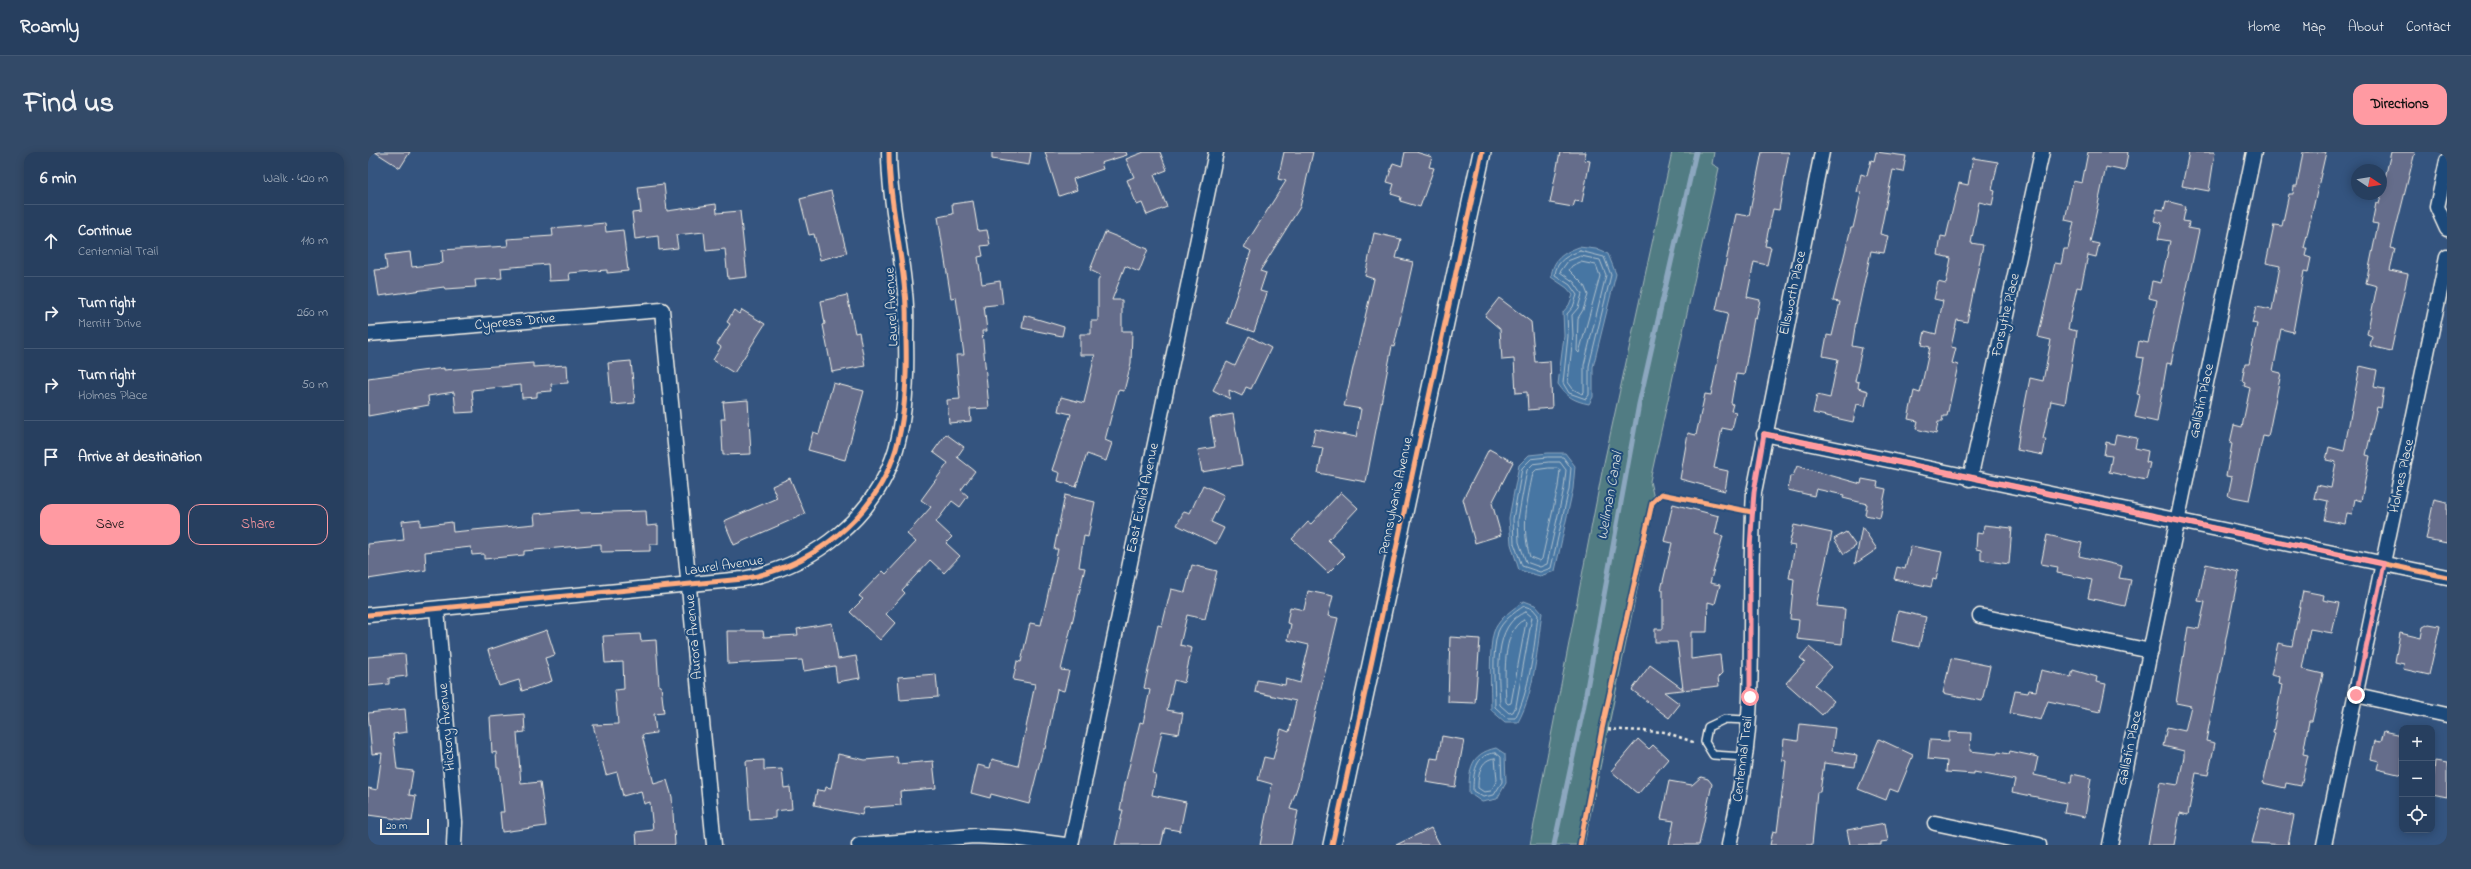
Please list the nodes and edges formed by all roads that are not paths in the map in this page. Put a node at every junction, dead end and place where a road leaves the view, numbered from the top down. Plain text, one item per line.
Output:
1 (889, 152) edge
2 (1216, 152) edge
3 (1482, 152) edge
4 (1822, 152) edge
5 (2042, 152) edge
6 (2254, 152) edge
7 (2447, 161) edge
8 (2445, 178) edge
9 (2447, 229) edge
10 (2447, 257) edge
11 (662, 310) joint
12 (368, 334) edge
13 (1764, 434) junction
14 (1970, 479) junction
15 (2177, 522) junction
16 (2384, 564) junction
17 (2447, 577) edge
18 (689, 584) junction
19 (437, 609) junction
20 (368, 615) edge
21 (1980, 616) dead end
22 (2151, 651) junction
23 (2356, 695) junction
24 (2447, 715) edge
25 (1748, 720) junction
26 (1744, 757) junction
27 (1935, 823) dead end
28 (454, 845) edge
29 (714, 845) edge
30 (859, 845) edge
31 (1066, 845) edge
32 (1071, 845) edge
33 (1332, 845) edge
34 (1729, 845) edge
35 (2039, 845) edge
36 (2110, 845) edge
37 (2324, 845) edge

1 - 18 street, Laurel Avenue
2 - 32 street, East Euclid Avenue
3 - 33 street, Pennsylvania Avenue
4 - 13 street, Ellsworth Place
5 - 14 street, Forsythe Place
6 - 15 street, Gallatin Place
7 - 8 street
8 - 9 street
10 - 16 street, Holmes Place
11 - 12 street, Cypress Drive
11 - 18 street, Aurora Avenue
13 - 14 street
13 - 25 street, Centennial Trail
14 - 15 street
15 - 16 street
15 - 22 street, Gallatin Place
16 - 17 street
16 - 23 street, Holmes Place
18 - 19 street, Laurel Avenue
18 - 29 street, Aurora Avenue
19 - 20 street, Laurel Avenue
19 - 28 street, Hickory Avenue
21 - 22 street
22 - 36 street, Gallatin Place
23 - 24 street
23 - 37 street, Holmes Place
25 - 26 street, Centennial Trail
25 - 26 lane
26 - 34 street, Centennial Trail
27 - 35 street
30 - 31 street

